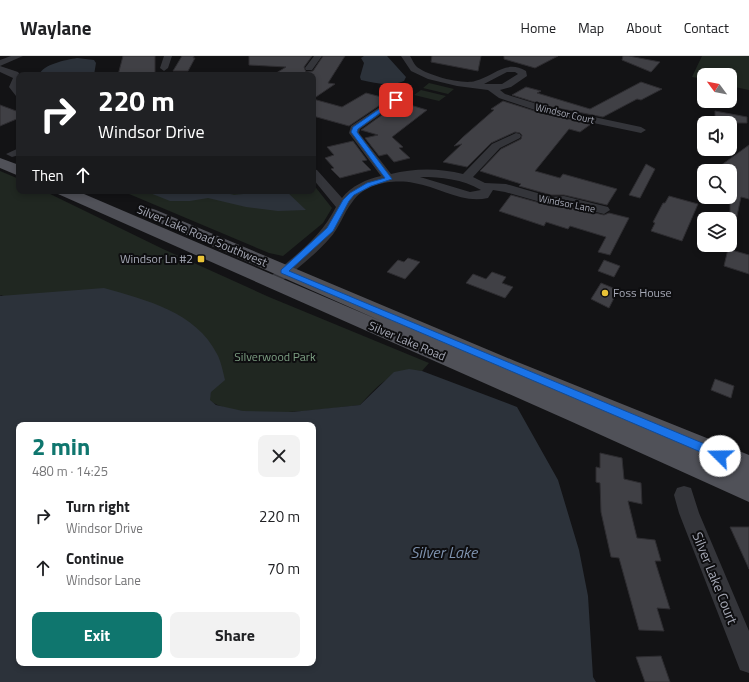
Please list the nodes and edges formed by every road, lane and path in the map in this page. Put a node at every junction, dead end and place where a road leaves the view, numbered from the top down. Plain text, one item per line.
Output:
1 (19, 56) edge
2 (168, 56) edge
3 (318, 56) edge
4 (406, 56) edge
5 (0, 63) edge
6 (164, 68) dead end
7 (309, 68) dead end
8 (0, 69) edge
9 (16, 75) edge
10 (470, 85) junction
11 (491, 88) junction
12 (396, 100) dead end
13 (641, 130) dead end
14 (516, 136) dead end
15 (10, 155) edge
16 (16, 165) edge
17 (316, 176) edge
18 (389, 179) junction
19 (465, 179) junction
20 (484, 186) junction
21 (71, 194) edge
22 (104, 194) edge
23 (342, 207) junction
24 (604, 210) dead end
25 (278, 277) junction
26 (749, 467) edge
27 (749, 490) edge
28 (684, 495) dead end
29 (749, 661) edge

1 - 5 street
2 - 6 street
3 - 7 street
4 - 10 street, Windsor Court
8 - 9 street
10 - 11 street, Windsor Court
10 - 11 street, Windsor Court
11 - 13 street, Windsor Court
12 - 18 street
14 - 19 street
15 - 16 main road
17 - 23 street
18 - 19 street, Windsor Lane
18 - 20 street, Windsor Lane
18 - 23 street, Windsor Lane
19 - 20 street, Windsor Lane
20 - 24 street, Windsor Lane
21 - 25 main road, Silver Lake Road
22 - 25 main road, Silver Lake Road Southwest
23 - 25 street, Windsor Lane
25 - 26 main road, Silver Lake Road Southwest
25 - 27 main road, Silver Lake Road
28 - 29 street, Silver Lake Court

